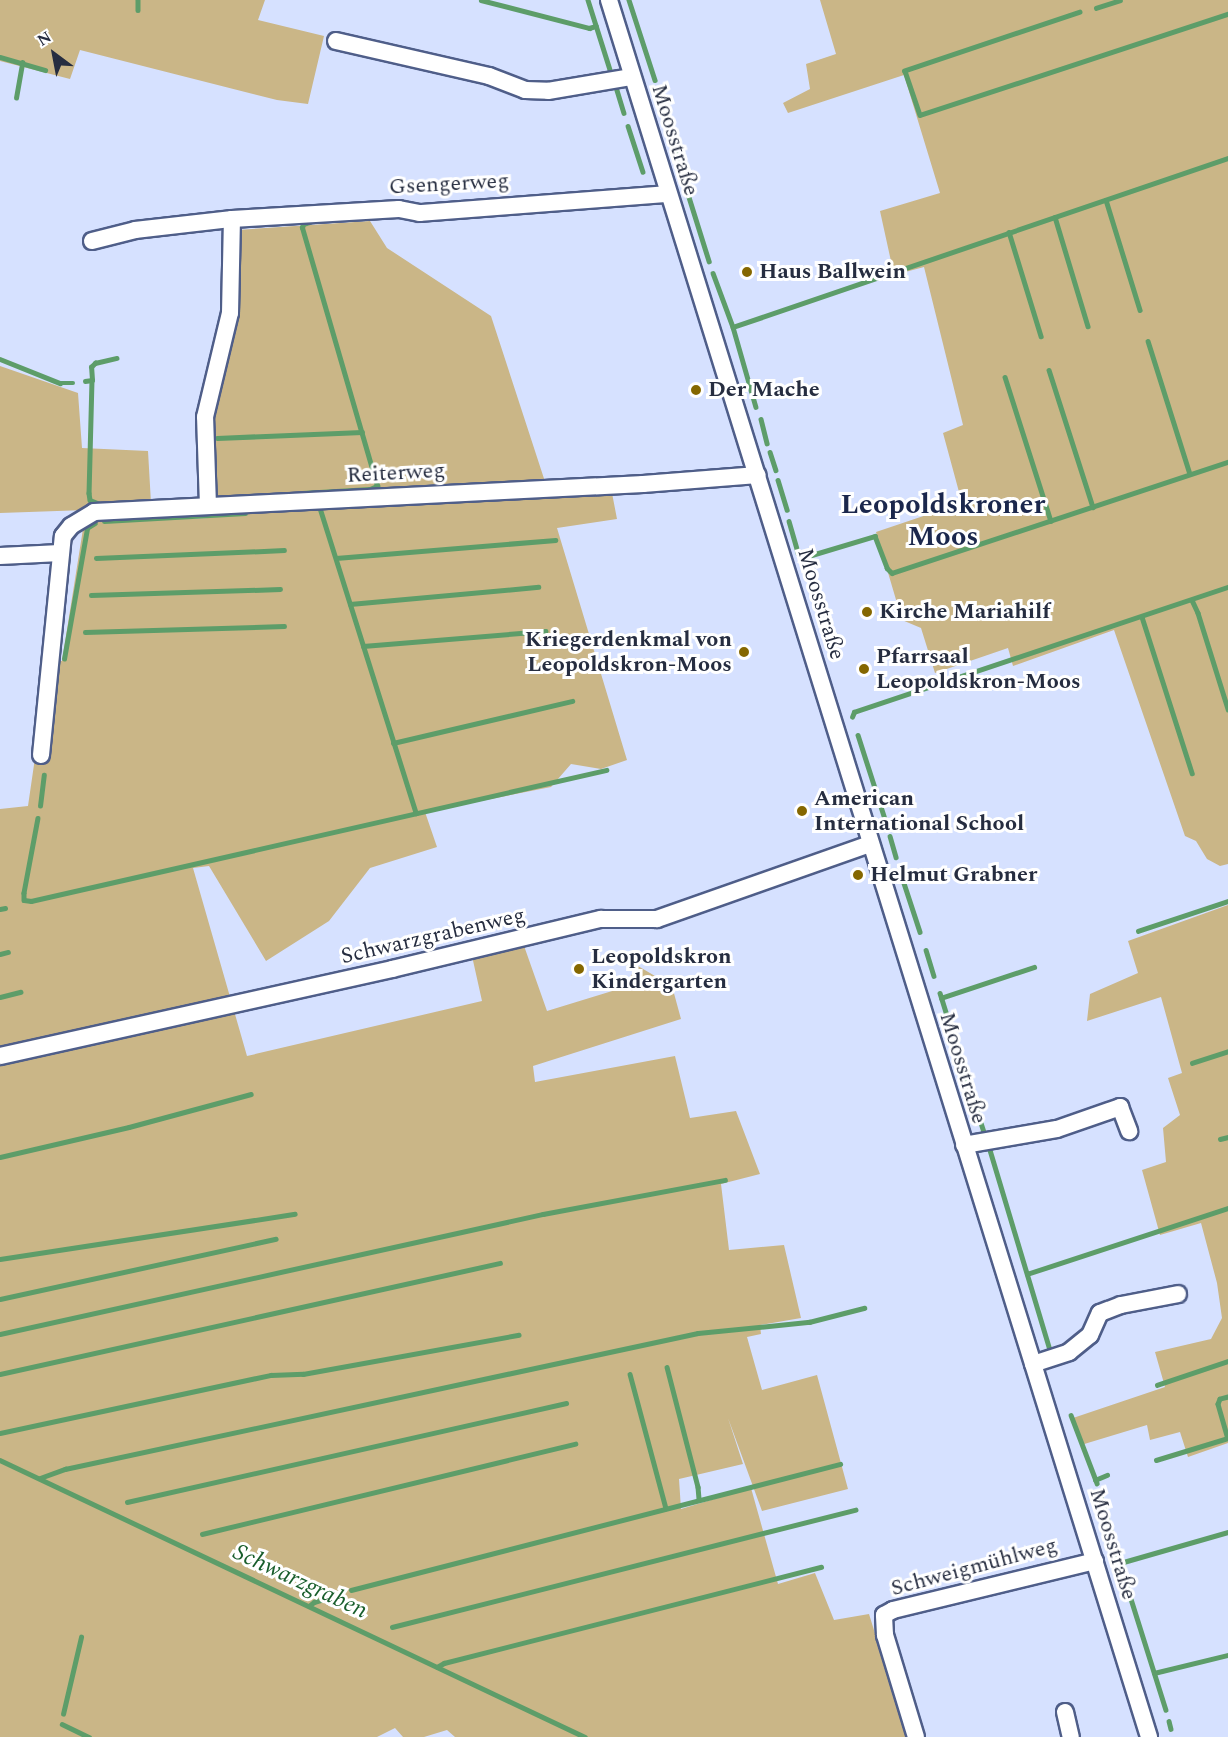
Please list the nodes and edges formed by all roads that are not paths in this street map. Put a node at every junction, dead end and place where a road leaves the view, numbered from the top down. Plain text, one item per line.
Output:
1 (609, 0) edge
2 (336, 41) dead end
3 (632, 77) junction
4 (667, 194) junction
5 (232, 219) junction
6 (92, 241) dead end
7 (758, 475) junction
8 (208, 506) junction
9 (60, 553) junction
10 (0, 556) edge
11 (41, 755) dead end
12 (870, 844) junction
13 (0, 1056) edge
14 (1129, 1131) dead end
15 (964, 1145) junction
16 (1178, 1294) dead end
17 (1033, 1364) junction
18 (1095, 1561) junction
19 (1065, 1712) dead end
20 (916, 1737) edge
21 (1071, 1737) edge
22 (1149, 1737) edge

1 - 3 street, Moosstraße
2 - 3 street, Moosstraße
3 - 4 street, Moosstraße
4 - 5 street, Gsengerweg
4 - 7 street, Moosstraße
5 - 6 street, Gsengerweg
5 - 8 street
7 - 8 street, Reiterweg
7 - 12 street, Moosstraße
8 - 9 street, Reiterweg
9 - 10 street
9 - 11 street, Reiterweg
12 - 13 street, Schwarzgrabenweg
12 - 15 street, Moosstraße
14 - 15 street, Moosstraße
15 - 17 street, Moosstraße
16 - 17 street
17 - 18 street, Moosstraße
18 - 20 street, Schweigmühlweg
18 - 22 street, Moosstraße
19 - 21 street

